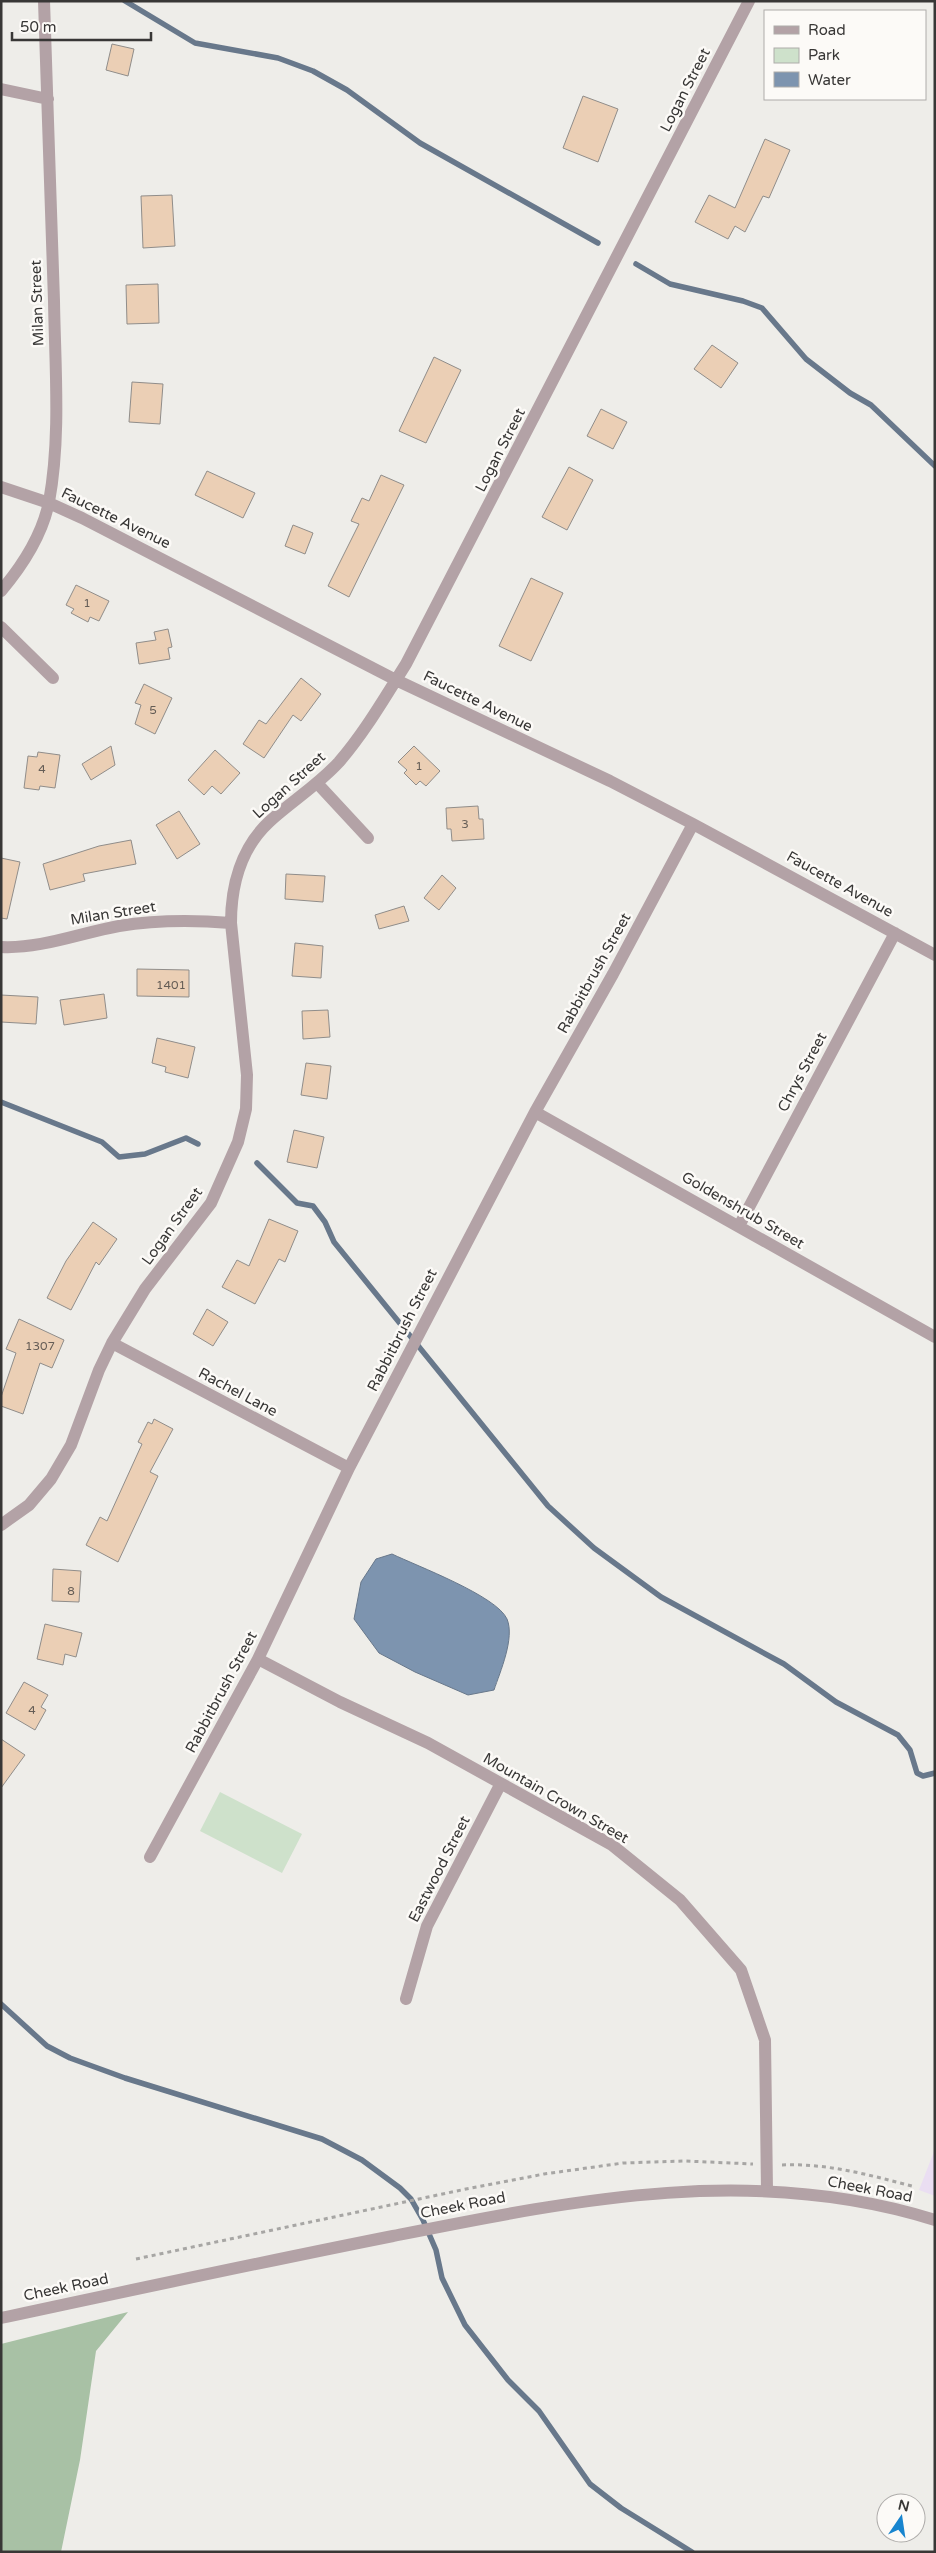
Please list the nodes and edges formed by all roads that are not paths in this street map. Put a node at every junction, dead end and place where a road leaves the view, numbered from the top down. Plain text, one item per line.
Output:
1 (44, 1) edge
2 (749, 1) edge
3 (1, 89) edge
4 (48, 99) junction
5 (1, 487) edge
6 (48, 503) junction
7 (1, 591) edge
8 (1, 627) edge
9 (53, 678) dead end
10 (396, 680) junction
11 (317, 783) junction
12 (693, 824) junction
13 (368, 838) dead end
14 (231, 923) junction
15 (895, 933) junction
16 (1, 946) edge
17 (935, 955) edge
18 (534, 1112) junction
19 (739, 1226) junction
20 (935, 1338) edge
21 (112, 1343) junction
22 (349, 1468) junction
23 (1, 1525) edge
24 (258, 1659) junction
25 (500, 1785) junction
26 (150, 1857) dead end
27 (406, 1999) dead end
28 (767, 2191) junction
29 (935, 2220) edge
30 (1, 2318) edge

1 - 4 street, Milan Street
2 - 10 street, Logan Street
3 - 4 street
4 - 6 street, Milan Street
5 - 6 street, Faucette Avenue
6 - 7 street, Milan Street
6 - 10 street, Faucette Avenue
8 - 9 street
10 - 11 street, Logan Street
10 - 12 street, Faucette Avenue
11 - 13 street
11 - 14 street, Logan Street
12 - 15 street, Faucette Avenue
12 - 18 street, Rabbitbrush Street
14 - 16 street, Milan Street
14 - 21 street, Logan Street
15 - 17 street, Faucette Avenue
15 - 19 street, Chrys Street
18 - 19 street, Goldenshrub Street
18 - 22 street, Rabbitbrush Street
19 - 20 street, Goldenshrub Street
21 - 22 street, Rachel Lane
21 - 23 street, Logan Street
22 - 24 street, Rabbitbrush Street
24 - 25 street, Mountain Crown Street
24 - 26 street, Rabbitbrush Street
25 - 27 street, Eastwood Street
25 - 28 street, Mountain Crown Street
28 - 29 street, Cheek Road
28 - 30 street, Cheek Road

